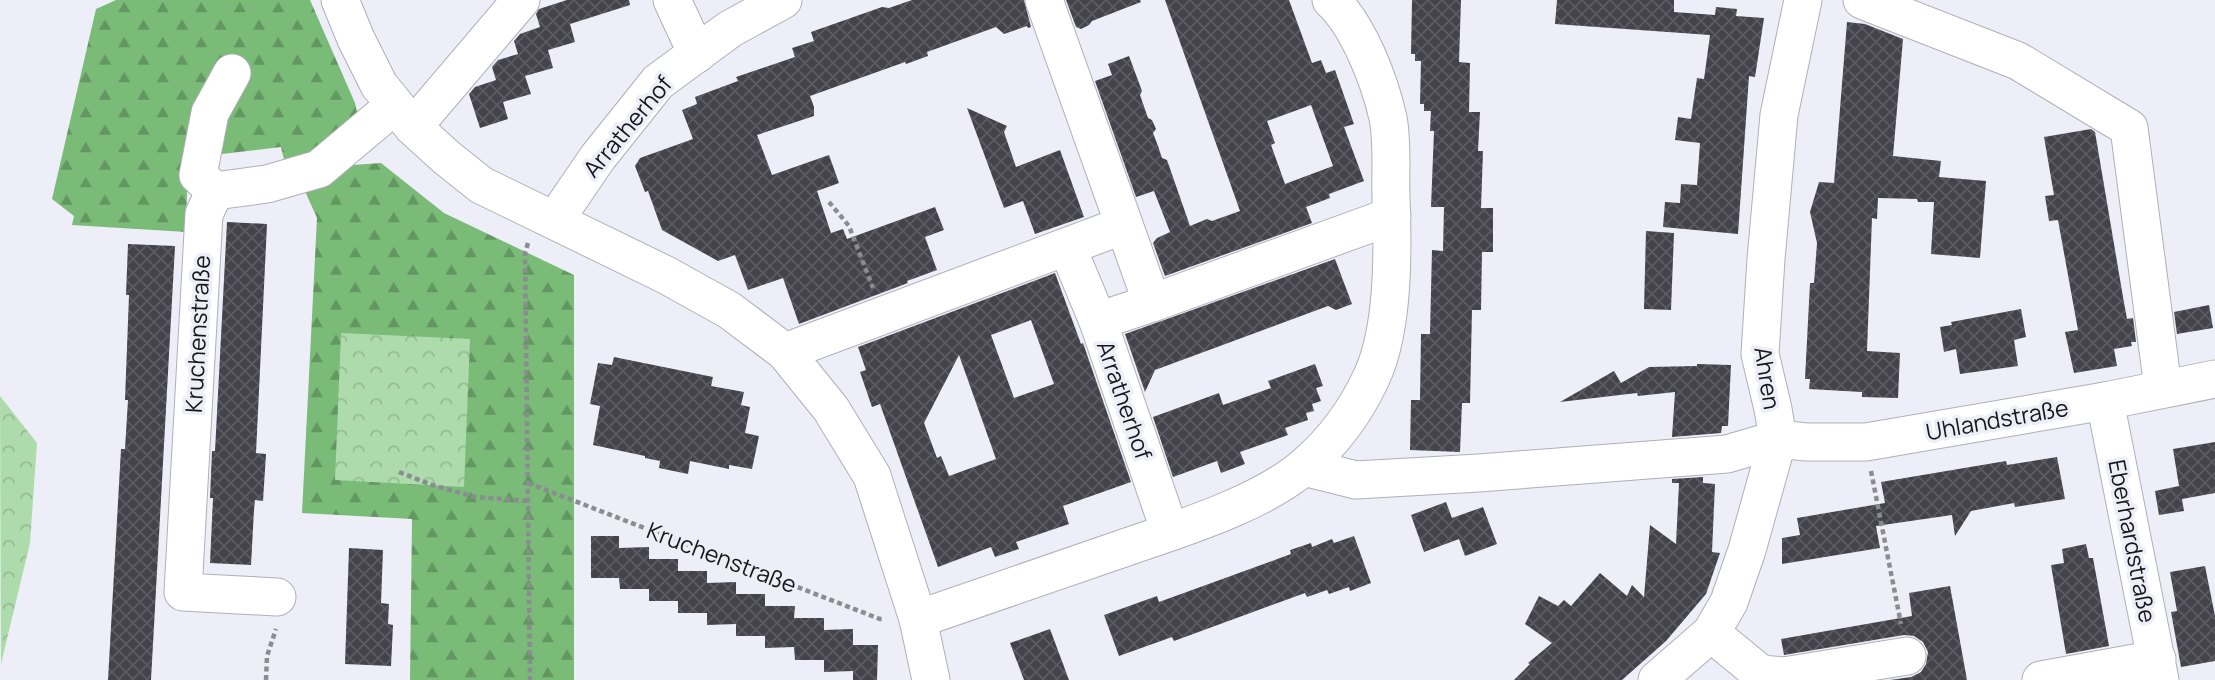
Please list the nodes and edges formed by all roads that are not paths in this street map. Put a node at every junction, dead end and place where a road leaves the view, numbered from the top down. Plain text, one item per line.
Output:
1 (340, 0) edge
2 (522, 0) edge
3 (672, 0) edge
4 (783, 0) edge
5 (1044, 0) edge
6 (1331, 0) edge
7 (1803, 0) edge
8 (1862, 0) edge
9 (696, 54) junction
10 (232, 73) dead end
11 (404, 116) junction
12 (215, 191) junction
13 (545, 216) junction
14 (1392, 216) junction
15 (1124, 225) junction
16 (1067, 247) junction
17 (1152, 303) junction
18 (1098, 321) junction
19 (785, 352) junction
20 (2215, 379) edge
21 (2163, 388) junction
22 (2105, 401) junction
23 (1778, 439) junction
24 (1304, 467) junction
25 (1170, 532) junction
26 (277, 597) road end
27 (918, 619) junction
28 (1711, 633) junction
29 (1908, 656) road end
30 (2158, 669) edge
31 (931, 680) edge
32 (1657, 680) edge
33 (2041, 680) edge

1 - 11 street
2 - 11 street
3 - 9 street
4 - 9 street, Arratherhof
5 - 15 street
6 - 14 street
7 - 23 street, Ahren
8 - 21 street
9 - 13 street, Arratherhof
10 - 12 street
11 - 12 street
11 - 13 street
12 - 26 street, Kruchenstraße
13 - 19 street
14 - 17 street, Arratherhof
14 - 24 street
15 - 16 street
15 - 17 street
16 - 18 street
16 - 19 street
17 - 18 street, Arratherhof
18 - 25 street, Arratherhof
19 - 27 street
20 - 21 street, Uhlandstraße
21 - 22 street, Uhlandstraße
22 - 23 street, Uhlandstraße
22 - 30 street, Eberhardstraße
23 - 24 street
23 - 28 street, Ahren
24 - 25 street
25 - 27 street
27 - 31 street
28 - 29 street
28 - 32 street, Ahren
30 - 33 street

